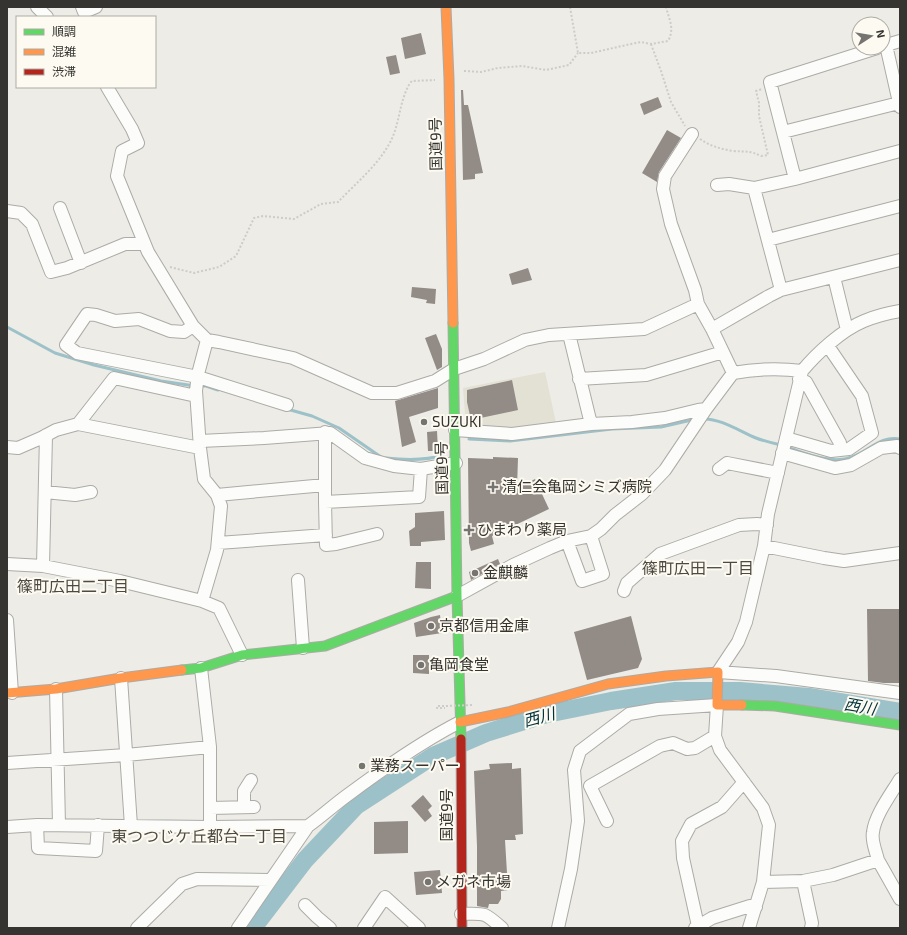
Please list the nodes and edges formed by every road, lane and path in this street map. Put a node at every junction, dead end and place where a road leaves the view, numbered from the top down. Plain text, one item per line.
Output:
1 (38, 7) edge
2 (82, 7) edge
3 (96, 7) edge
4 (446, 7) edge
5 (570, 7) edge
6 (666, 7) edge
7 (46, 16) edge
8 (651, 44) junction
9 (578, 53) junction
10 (851, 56) edge
11 (885, 56) edge
12 (449, 76) junction
13 (771, 86) junction
14 (108, 88) edge
15 (900, 105) edge
16 (783, 132) junction
17 (692, 134) junction
18 (900, 152) edge
19 (794, 179) junction
20 (717, 184) dead end
21 (754, 188) junction
22 (900, 206) edge
23 (60, 208) dead end
24 (7, 211) edge
25 (768, 240) junction
26 (144, 244) junction
27 (900, 260) edge
28 (81, 263) junction
29 (155, 264) junction
30 (834, 277) junction
31 (782, 290) junction
32 (698, 304) junction
33 (900, 311) edge
34 (193, 326) junction
35 (712, 329) junction
36 (847, 330) junction
37 (569, 334) junction
38 (207, 340) junction
39 (828, 346) junction
40 (723, 352) junction
41 (454, 369) junction
42 (733, 373) junction
43 (800, 375) junction
44 (198, 377) junction
45 (579, 379) junction
46 (196, 396) junction
47 (287, 405) dead end
48 (706, 409) junction
49 (78, 424) junction
50 (591, 424) junction
51 (455, 430) junction
52 (325, 432) junction
53 (46, 435) junction
54 (786, 438) junction
55 (200, 445) junction
56 (7, 448) edge
57 (900, 448) edge
58 (841, 450) junction
59 (782, 453) junction
60 (456, 463) junction
61 (421, 469) junction
62 (719, 469) dead end
63 (778, 473) junction
64 (325, 485) junction
65 (45, 492) junction
66 (91, 492) dead end
67 (217, 495) junction
68 (326, 502) junction
69 (767, 525) junction
70 (377, 534) dead end
71 (326, 535) junction
72 (591, 536) junction
73 (567, 541) junction
74 (218, 543) junction
75 (764, 546) junction
76 (900, 554) edge
77 (7, 564) edge
78 (43, 566) junction
79 (298, 580) dead end
80 (624, 591) dead end
81 (457, 596) junction
82 (202, 601) junction
83 (7, 620) edge
84 (303, 648) junction
85 (242, 655) junction
86 (201, 668) junction
87 (718, 675) junction
88 (120, 678) junction
89 (56, 689) junction
90 (10, 693) edge
91 (900, 693) edge
92 (717, 702) junction
93 (472, 705) dead end
94 (445, 708) dead end
95 (900, 725) edge
96 (460, 728) junction
97 (715, 736) junction
98 (210, 747) junction
99 (126, 755) junction
100 (58, 760) junction
101 (7, 763) edge
102 (900, 779) edge
103 (251, 780) dead end
104 (744, 782) junction
105 (210, 808) junction
106 (607, 821) dead end
107 (37, 825) junction
108 (59, 825) junction
109 (98, 825) junction
110 (7, 826) edge
111 (131, 826) junction
112 (308, 826) junction
113 (210, 827) junction
114 (878, 860) junction
115 (270, 880) junction
116 (803, 881) junction
117 (763, 882) junction
118 (900, 899) edge
119 (305, 905) dead end
120 (756, 906) junction
121 (461, 914) junction
122 (697, 927) edge
123 (137, 928) edge
124 (238, 928) edge
125 (330, 928) edge
126 (364, 928) edge
127 (419, 928) edge
128 (462, 928) edge
129 (502, 928) edge
130 (558, 928) edge
131 (749, 928) edge
132 (811, 928) edge

1 - 7 street
2 - 3 street
4 - 12 main road, 国道9号
5 - 9 path
6 - 8 path
8 - 9 path
8 - 17 path
9 - 12 path
10 - 13 street
11 - 15 street
12 - 29 path
12 - 41 main road, 国道9号
13 - 16 street
13 - 17 path
14 - 26 street
15 - 16 street
16 - 19 street
17 - 32 street
18 - 19 street
19 - 21 street
20 - 21 street
21 - 25 street
22 - 25 street
23 - 28 street
24 - 28 street
25 - 31 street
26 - 28 street
26 - 29 street
27 - 30 street
29 - 34 street
30 - 31 street
30 - 36 street
31 - 35 street
32 - 35 street
32 - 37 street
33 - 36 street
34 - 38 street
34 - 44 street
35 - 40 street
36 - 39 street
37 - 41 street
37 - 45 street
38 - 41 street
38 - 44 street
39 - 43 street
39 - 58 street
40 - 42 street
40 - 45 street
41 - 51 main road, 国道9号
42 - 43 street
42 - 48 street
43 - 54 street
43 - 58 street
44 - 46 street
44 - 47 street
45 - 50 street
46 - 49 street
46 - 55 street
48 - 50 street
48 - 72 street
49 - 53 street
49 - 55 street
50 - 51 street
51 - 60 main road, 国道9号
52 - 55 street
52 - 61 street
52 - 64 street
53 - 56 street
53 - 65 street
54 - 58 street
54 - 59 street
55 - 67 street
57 - 59 street
59 - 63 street
60 - 61 street
60 - 81 main road, 国道9号
61 - 68 street
62 - 63 street
63 - 69 street
64 - 67 street
64 - 68 street
65 - 66 street
65 - 78 street
67 - 74 street
68 - 71 street
69 - 75 street
69 - 80 street
70 - 71 street
71 - 74 street
72 - 73 street
72 - 73 street
73 - 81 street
74 - 82 street
75 - 76 street
75 - 87 street
77 - 78 street
78 - 82 street
79 - 84 street
81 - 84 main road
81 - 96 main road, 国道9号
82 - 85 street
83 - 90 street
84 - 85 main road
85 - 86 main road
86 - 88 main road
86 - 98 street
87 - 91 street
87 - 92 main road
87 - 96 main road
88 - 89 main road
88 - 99 street
89 - 90 main road
89 - 100 street
92 - 95 main road
92 - 97 street
92 - 130 street
93 - 94 path, bridge
96 - 112 street
96 - 121 main road, 国道9号
97 - 104 street
97 - 106 street
98 - 99 street
98 - 105 street
99 - 100 street
99 - 111 street
100 - 101 street
100 - 108 street
102 - 114 street
103 - 105 street
104 - 117 street
104 - 122 street
105 - 113 street
107 - 108 street
107 - 109 street
107 - 110 street
108 - 109 street
109 - 111 street
111 - 113 street
112 - 113 street
112 - 115 street
114 - 116 street
114 - 118 street
115 - 123 street
115 - 124 street
116 - 117 street
116 - 132 street
117 - 120 street
119 - 125 street
120 - 122 street
120 - 131 street
121 - 128 main road, 国道9号
121 - 129 street
126 - 127 street

